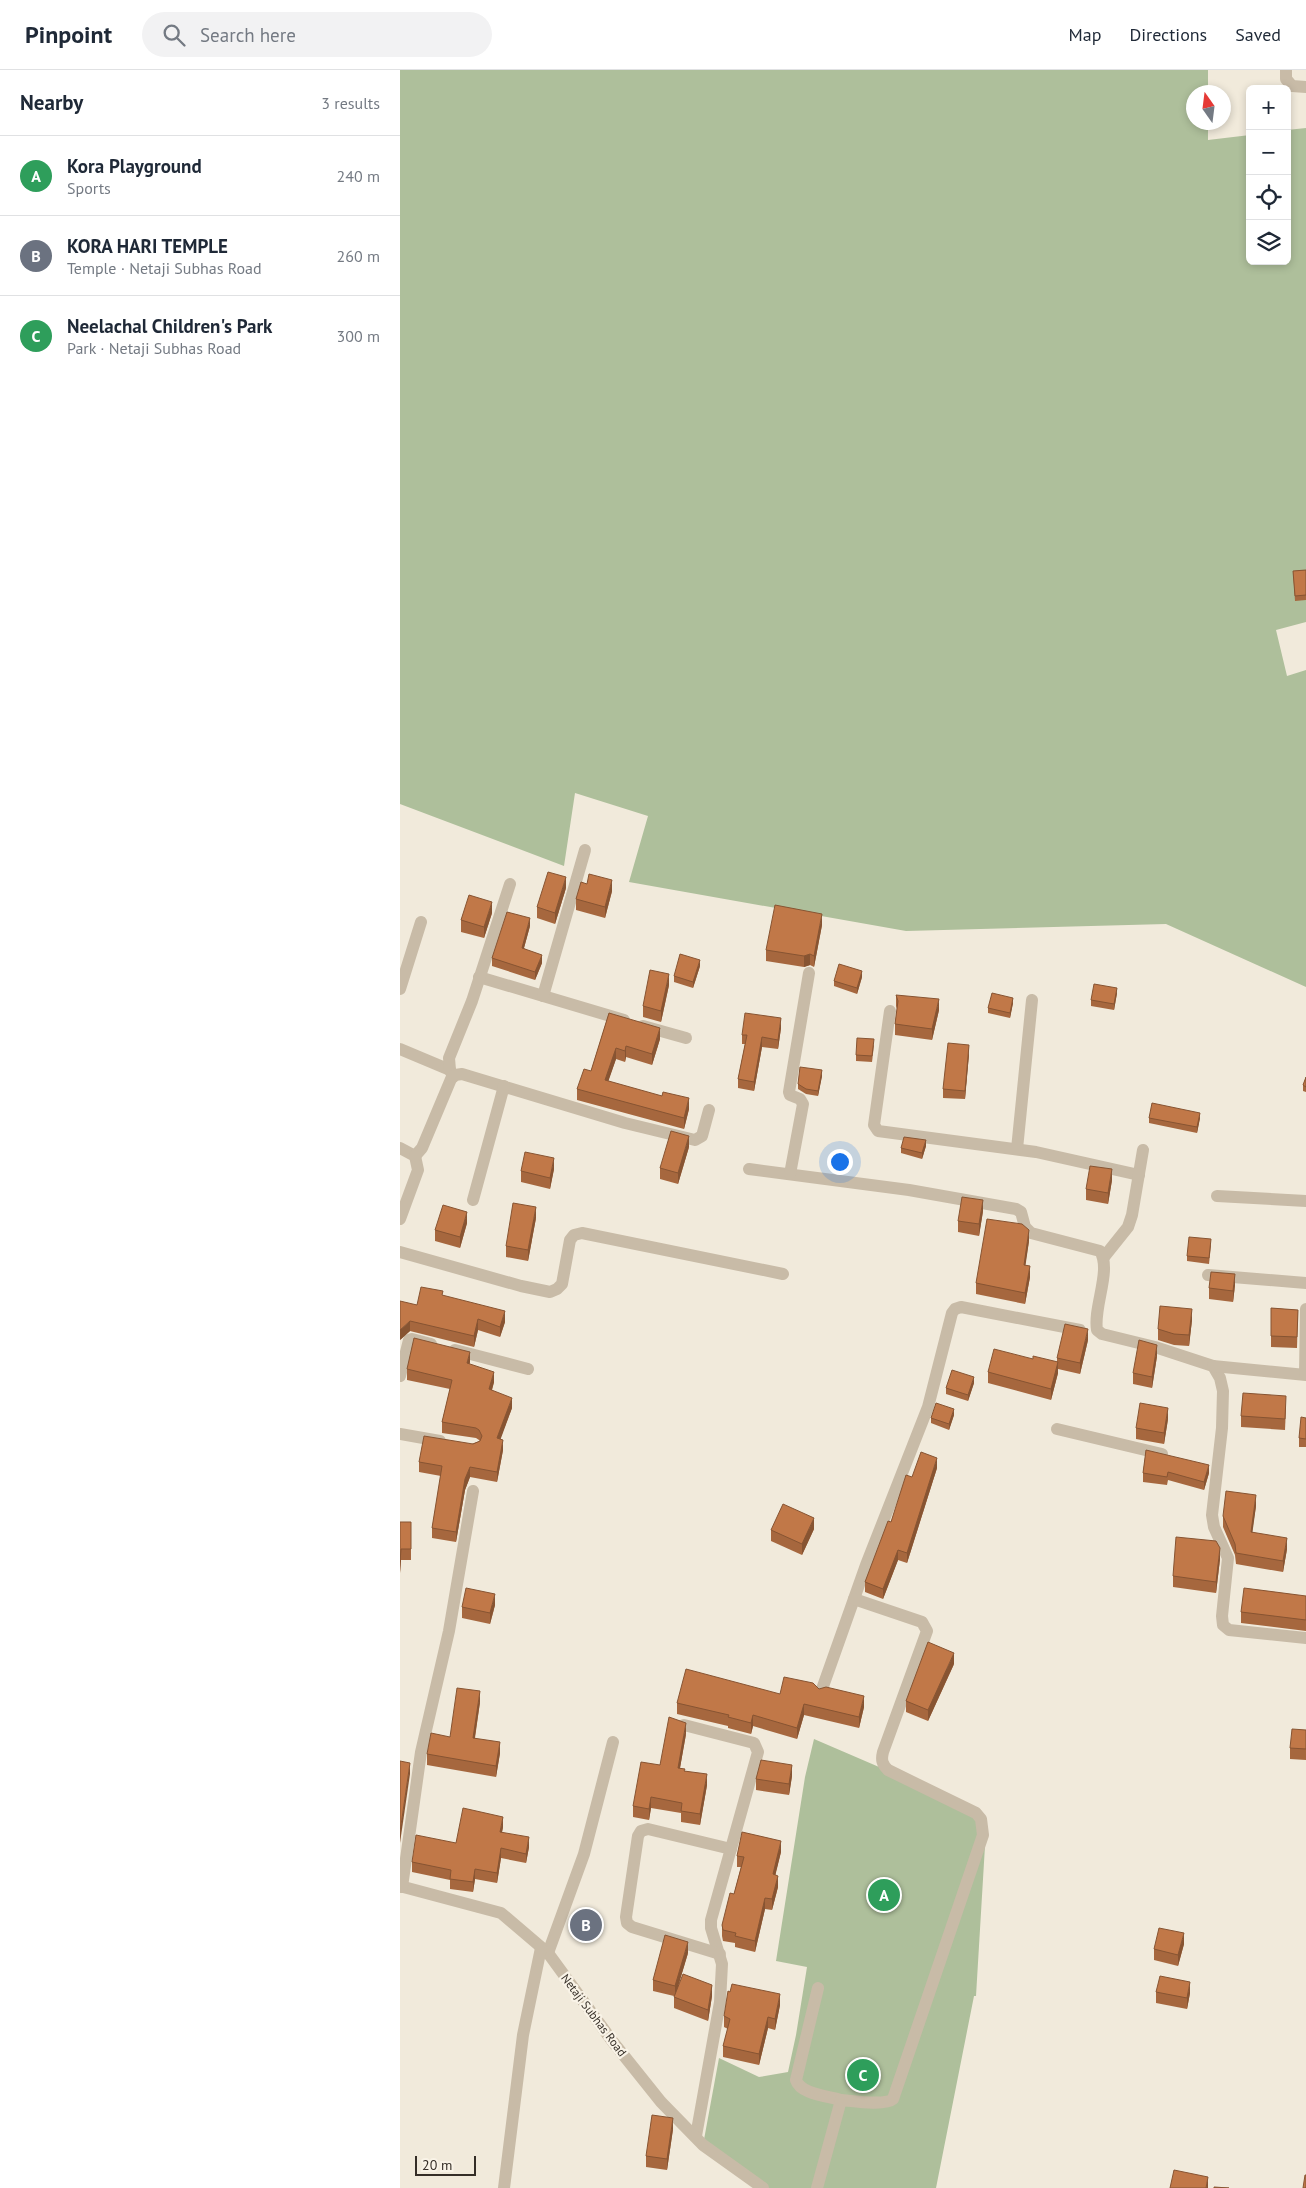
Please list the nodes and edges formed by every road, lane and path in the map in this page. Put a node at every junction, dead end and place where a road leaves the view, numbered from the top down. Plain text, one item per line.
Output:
1 (1286, 70) edge
2 (1306, 87) edge
3 (585, 850) dead end
4 (510, 884) dead end
5 (421, 922) dead end
6 (809, 974) dead end
7 (480, 977) junction
8 (400, 989) edge
9 (543, 996) junction
10 (1032, 1000) dead end
11 (890, 1011) dead end
12 (686, 1038) dead end
13 (400, 1049) edge
14 (451, 1074) junction
15 (504, 1086) junction
16 (709, 1110) dead end
17 (400, 1148) edge
18 (1017, 1150) junction
19 (1143, 1150) dead end
20 (415, 1156) junction
21 (749, 1169) dead end
22 (790, 1174) junction
23 (1139, 1175) junction
24 (1217, 1196) dead end
25 (472, 1200) dead end
26 (1306, 1201) edge
27 (400, 1219) edge
28 (400, 1252) edge
29 (1104, 1257) junction
30 (783, 1274) dead end
31 (1208, 1275) dead end
32 (1306, 1284) edge
33 (1306, 1309) edge
34 (1102, 1334) junction
35 (1213, 1366) junction
36 (528, 1369) dead end
37 (1306, 1374) edge
38 (400, 1376) edge
39 (1057, 1429) dead end
40 (400, 1434) edge
41 (456, 1443) edge
42 (1170, 1456) edge
43 (473, 1491) dead end
44 (854, 1599) junction
45 (1306, 1638) edge
46 (820, 1692) edge
47 (684, 1725) edge
48 (613, 1742) dead end
49 (731, 1849) junction
50 (401, 1886) edge
51 (544, 1950) junction
52 (720, 1954) junction
53 (818, 1988) dead end
54 (841, 2100) junction
55 (696, 2136) junction
56 (504, 2188) edge
57 (763, 2188) edge
58 (817, 2188) edge

1 - 2 street
3 - 9 street
4 - 7 street
5 - 8 street
6 - 22 street
7 - 9 street
7 - 14 street
9 - 12 street
10 - 18 street
11 - 18 street
13 - 14 street
14 - 15 street
14 - 20 street
15 - 16 street
15 - 25 street
17 - 20 street
18 - 23 street
19 - 23 street
20 - 27 street
21 - 22 street
22 - 29 street
23 - 29 street
24 - 26 street
28 - 30 street
29 - 34 street
31 - 32 street
33 - 37 street
34 - 35 street
34 - 44 street
35 - 37 street
35 - 45 street
36 - 38 street
39 - 42 street
40 - 41 street
43 - 50 street
44 - 46 street
44 - 54 street
47 - 49 street
48 - 51 street
49 - 52 street
49 - 52 street
50 - 51 street, Netaji Subhas Road
51 - 55 street, Netaji Subhas Road
51 - 56 street
52 - 55 street
53 - 54 street
54 - 58 street
55 - 57 street, Netaji Subhas Road

